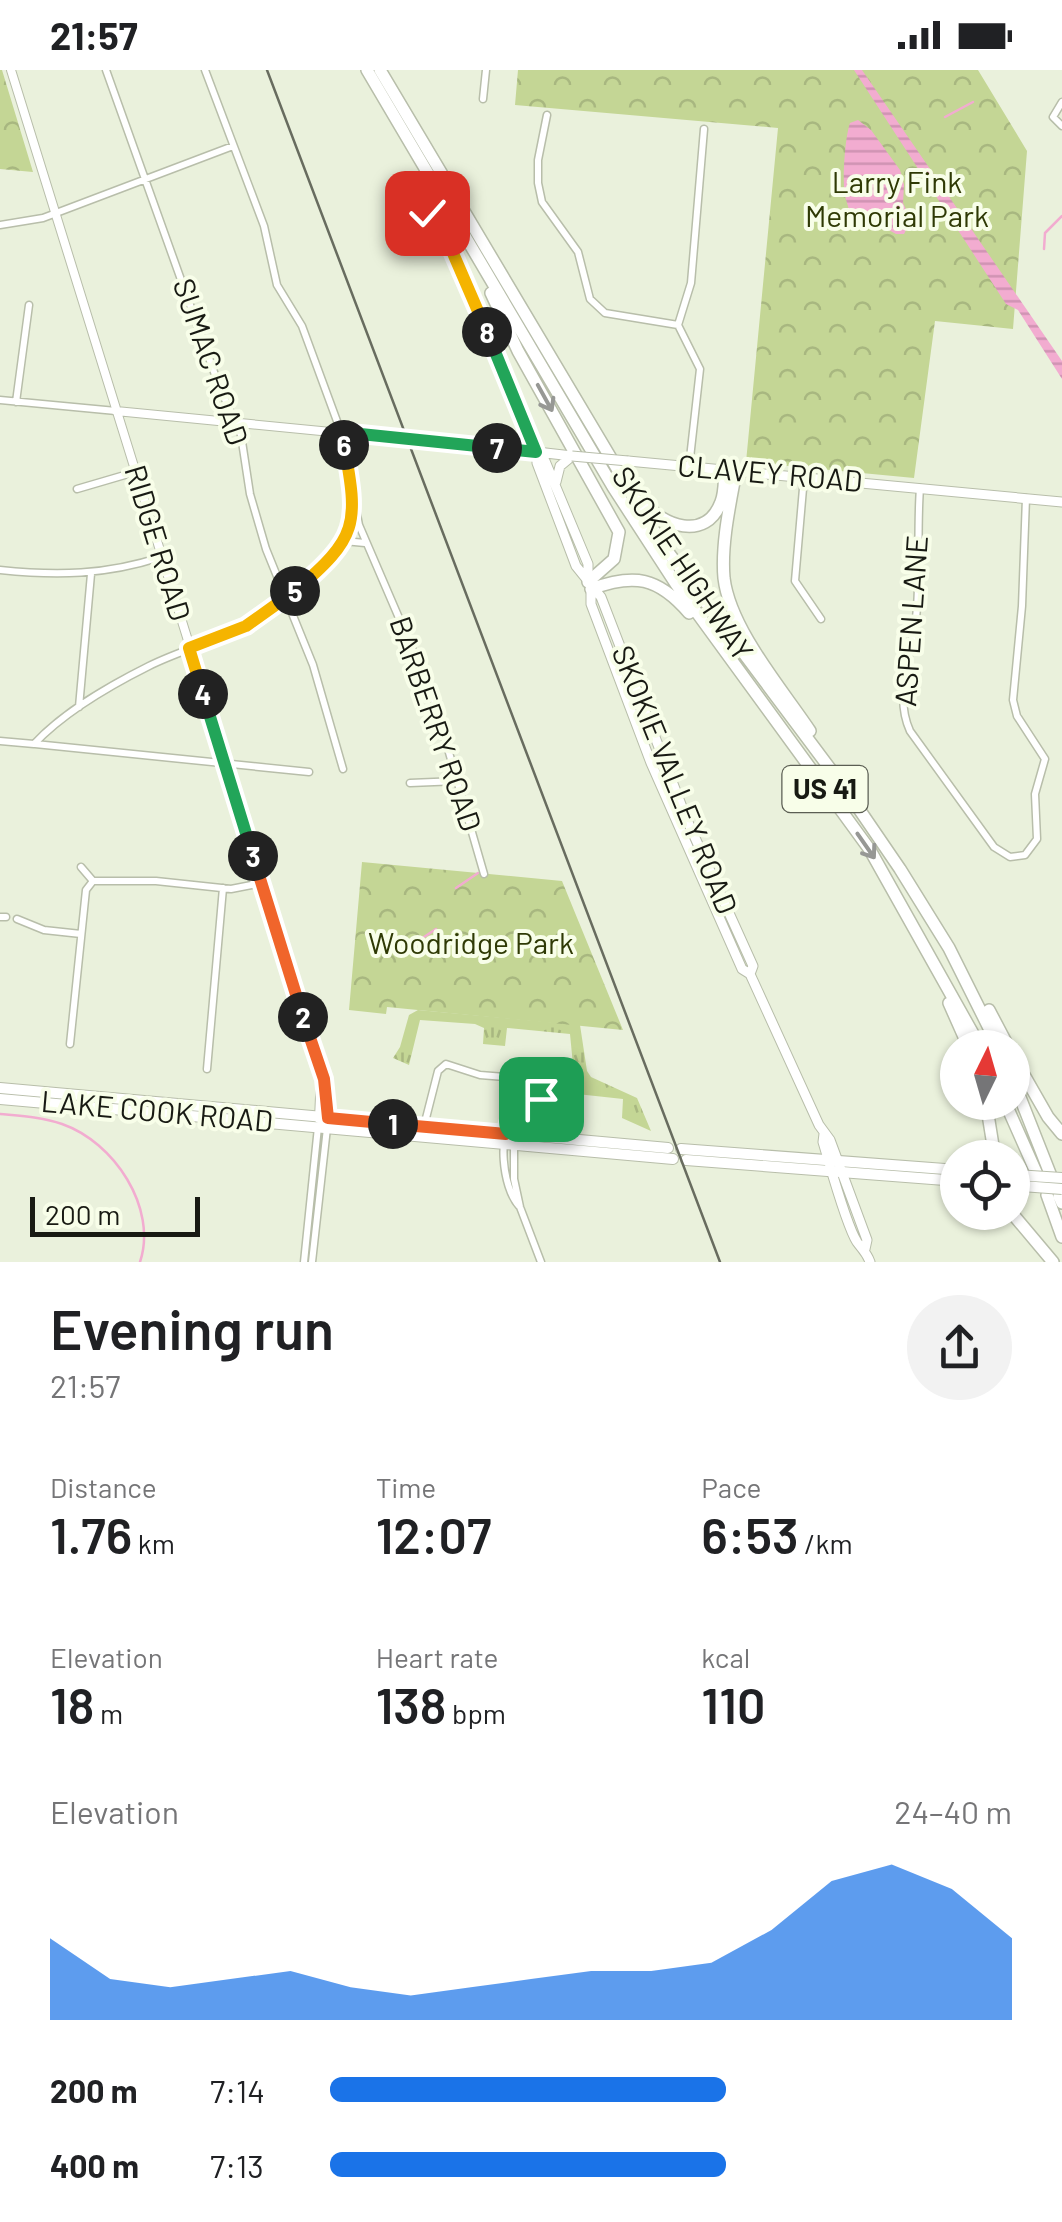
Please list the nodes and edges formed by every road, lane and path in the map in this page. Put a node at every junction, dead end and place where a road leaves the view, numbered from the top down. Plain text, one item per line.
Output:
1 (11, 70) edge
2 (106, 70) edge
3 (205, 70) edge
4 (367, 70) edge
5 (380, 70) edge
6 (485, 70) edge
7 (483, 100) dead end
8 (1062, 105) edge
9 (547, 115) dead end
10 (1062, 126) edge
11 (704, 130) dead end
12 (233, 146) junction
13 (144, 179) junction
14 (55, 213) junction
15 (427, 213) dead end
16 (454, 218) junction
17 (0, 225) edge
18 (28, 304) dead end
19 (678, 325) junction
20 (557, 369) junction
21 (0, 400) edge
22 (16, 402) junction
23 (116, 411) junction
24 (235, 422) junction
25 (341, 432) junction
26 (536, 452) junction
27 (572, 456) junction
28 (690, 467) junction
29 (730, 470) junction
30 (135, 472) junction
31 (804, 477) junction
32 (555, 487) junction
33 (920, 488) junction
34 (77, 489) dead end
35 (723, 497) junction
36 (1026, 498) junction
37 (1062, 502) edge
38 (354, 510) junction
39 (344, 540) junction
40 (365, 542) junction
41 (161, 557) junction
42 (0, 570) edge
43 (92, 574) junction
44 (590, 586) junction
45 (286, 599) junction
46 (821, 619) dead end
47 (189, 648) junction
48 (747, 682) junction
49 (78, 708) junction
50 (0, 741) edge
51 (34, 744) junction
52 (225, 763) junction
53 (342, 769) dead end
54 (308, 772) dead end
55 (458, 781) junction
56 (410, 784) dead end
57 (846, 790) junction
58 (81, 868) dead end
59 (484, 874) dead end
60 (93, 880) junction
61 (262, 883) junction
62 (223, 888) junction
63 (900, 899) junction
64 (18, 919) dead end
65 (81, 934) junction
66 (949, 948) junction
67 (961, 1030) edge
68 (971, 1030) edge
69 (990, 1030) edge
70 (999, 1030) edge
71 (70, 1044) dead end
72 (206, 1069) dead end
73 (1030, 1084) edge
74 (0, 1088) edge
75 (0, 1099) edge
76 (1015, 1120) edge
77 (1029, 1120) edge
78 (323, 1122) junction
79 (424, 1127) junction
80 (1062, 1134) edge
81 (509, 1140) junction
82 (668, 1148) dead end
83 (680, 1148) dead end
84 (673, 1159) dead end
85 (686, 1160) dead end
86 (834, 1160) junction
87 (838, 1174) junction
88 (940, 1176) edge
89 (940, 1178) edge
90 (1030, 1183) edge
91 (1055, 1189) edge
92 (1026, 1230) edge
93 (1062, 1237) edge
94 (308, 1262) edge
95 (541, 1262) edge
96 (870, 1262) edge
97 (1053, 1262) edge

1 - 14 street, RIDGE ROAD
2 - 13 street, SUMAC ROAD
3 - 12 street, BARBERRY ROAD
4 - 16 highway, SKOKIE HIGHWAY / US 41
5 - 20 highway, SKOKIE HIGHWAY / US 41
6 - 7 street
8 - 10 street
9 - 19 street
11 - 19 street
12 - 13 street
12 - 25 street, BARBERRY ROAD
13 - 14 street
13 - 24 street, SUMAC ROAD
14 - 17 street
14 - 23 street, RIDGE ROAD
15 - 26 street, SKOKIE VALLEY ROAD
16 -> 44 highway
16 - 48 highway, SKOKIE HIGHWAY / US 41
18 - 22 street
19 - 28 street
20 - 35 highway
20 - 57 highway, SKOKIE HIGHWAY / US 41
21 - 22 street, CLAVEY ROAD
22 - 23 street, CLAVEY ROAD
23 - 24 street, CLAVEY ROAD
23 - 30 street, RIDGE ROAD
24 - 25 street, CLAVEY ROAD
24 - 45 street, SUMAC ROAD
25 - 26 street, CLAVEY ROAD
25 - 38 street, BARBERRY ROAD
26 - 27 main road, CLAVEY ROAD
26 - 32 main road, SKOKIE VALLEY ROAD
26 - 44 main road, SKOKIE VALLEY ROAD
27 - 28 main road, CLAVEY ROAD, bridge
27 - 32 main road
28 - 29 main road, CLAVEY ROAD
28 - 35 main road
29 - 31 main road, CLAVEY ROAD
29 - 35 highway
29 - 57 highway
30 - 34 street
30 - 41 street, RIDGE ROAD
31 - 33 main road, CLAVEY ROAD
31 - 46 street
32 - 44 main road, SKOKIE VALLEY ROAD
33 - 36 main road, CLAVEY ROAD
33 - 36 street, ASPEN LANE
36 - 37 main road, CLAVEY ROAD
38 - 39 street
38 - 40 street, BARBERRY ROAD
39 - 40 street
39 - 45 street
40 - 55 street, BARBERRY ROAD
41 - 43 street
41 - 47 street, RIDGE ROAD
42 - 43 street
43 - 49 street
44 - 48 highway
44 - 86 main road, SKOKIE VALLEY ROAD
45 - 47 street
45 - 53 street, SUMAC ROAD
47 - 49 street
47 - 52 street, RIDGE ROAD
48 -> 63 highway, SKOKIE HIGHWAY / US 41
49 - 51 street
50 - 51 street
51 - 52 street
52 - 54 street
52 - 61 street, RIDGE ROAD
55 - 56 street
55 - 59 street, BARBERRY ROAD
57 - 66 highway, SKOKIE HIGHWAY / US 41
58 - 60 street
60 - 62 street
60 - 65 street
61 - 62 street
61 - 78 street, RIDGE ROAD
62 - 72 street
63 - 67 highway
63 - 68 highway, SKOKIE HIGHWAY / US 41
64 - 65 street
65 - 71 street
66 - 69 highway, SKOKIE HIGHWAY / US 41
66 - 70 highway
73 - 80 highway
74 - 78 main road, LAKE COOK ROAD
75 - 78 main road, LAKE COOK ROAD
76 - 91 highway
77 - 91 highway
78 - 79 main road, LAKE COOK ROAD
78 - 81 main road, LAKE COOK ROAD
78 - 94 street
79 - 81 main road, LAKE COOK ROAD
79 - 81 street
81 - 82 main road, LAKE COOK ROAD
81 - 84 main road, LAKE COOK ROAD
81 - 95 street
83 - 86 main road
85 - 87 main road
86 - 87 main road, SKOKIE VALLEY ROAD
86 - 88 main road
87 - 89 main road
87 - 96 main road, SKOKIE VALLEY ROAD
90 - 91 main road, bridge
91 - 93 highway
92 - 97 highway

